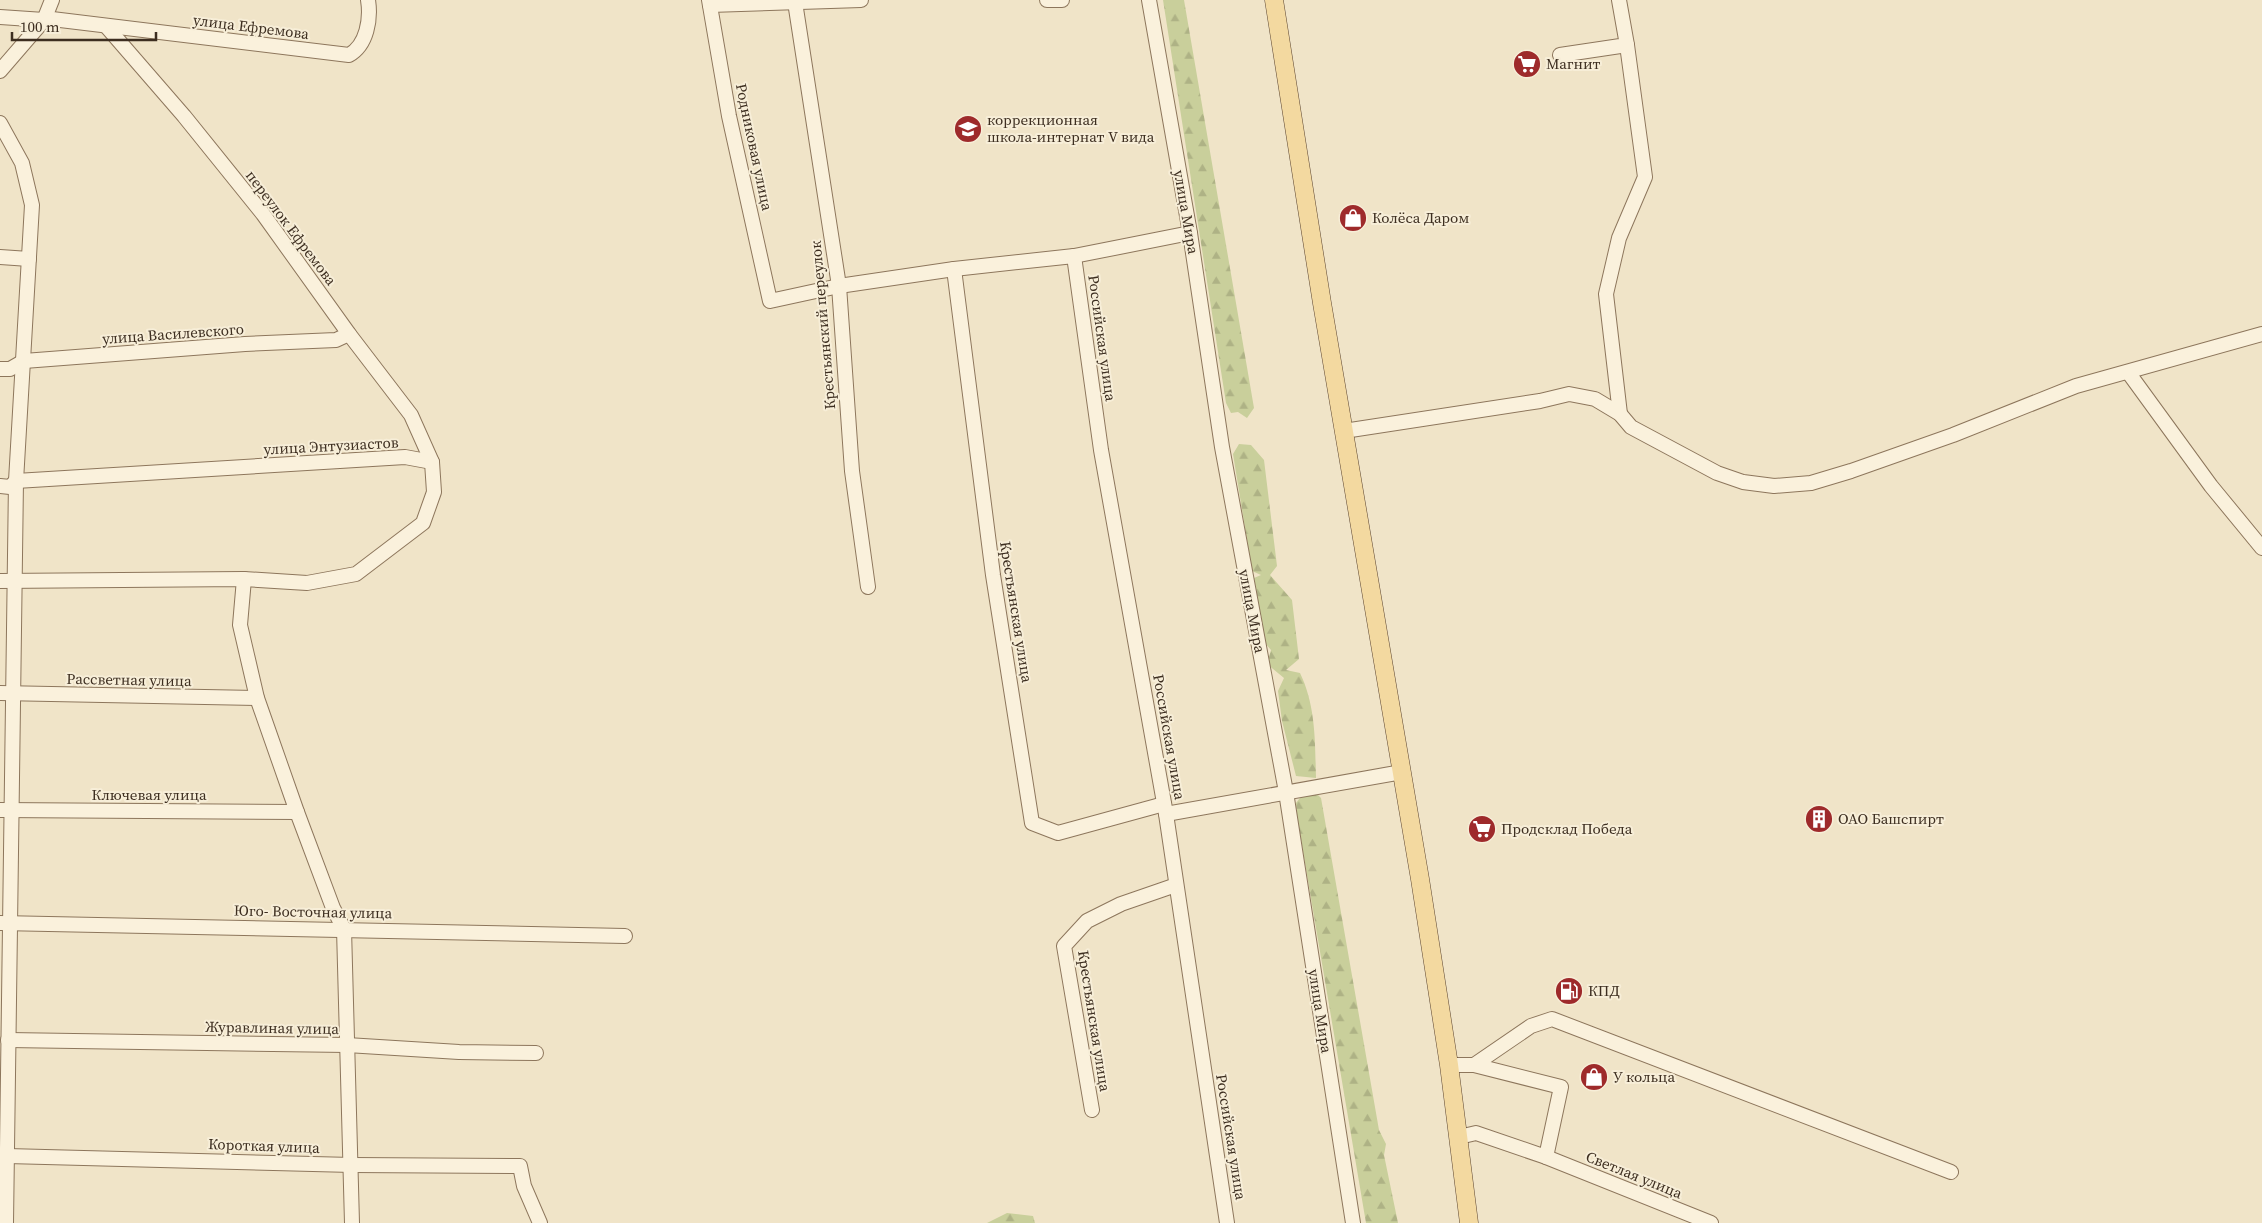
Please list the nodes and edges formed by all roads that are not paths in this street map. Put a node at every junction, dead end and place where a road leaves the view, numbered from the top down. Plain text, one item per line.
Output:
1 (52, 0) edge
2 (368, 0) edge
3 (820, 0) edge
4 (860, 0) edge
5 (1047, 0) edge
6 (1062, 0) edge
7 (1149, 0) edge
8 (1274, 0) edge
9 (1619, 0) edge
10 (795, 2) junction
11 (709, 3) edge
12 (0, 18) edge
13 (44, 20) junction
14 (106, 26) junction
15 (1627, 45) junction
16 (1560, 55) dead end
17 (0, 70) edge
18 (1, 130) edge
19 (1190, 233) junction
20 (0, 256) edge
21 (1074, 256) junction
22 (29, 259) junction
23 (954, 269) junction
24 (839, 286) junction
25 (349, 334) junction
26 (2262, 334) edge
27 (24, 361) junction
28 (0, 369) edge
29 (2128, 372) junction
30 (1620, 414) junction
31 (1344, 431) junction
32 (432, 462) junction
33 (16, 481) junction
34 (0, 486) edge
35 (2262, 548) edge
36 (244, 579) junction
37 (0, 581) edge
38 (16, 581) junction
39 (868, 587) dead end
40 (6, 694) edge
41 (258, 698) junction
42 (1402, 772) junction
43 (1286, 792) junction
44 (1165, 809) junction
45 (6, 810) edge
46 (297, 812) junction
47 (1176, 885) junction
48 (5, 923) edge
49 (344, 929) junction
50 (625, 936) dead end
51 (8, 1040) junction
52 (347, 1045) junction
53 (536, 1053) dead end
54 (1449, 1065) junction
55 (1474, 1065) junction
56 (1092, 1110) dead end
57 (1459, 1137) junction
58 (6, 1156) junction
59 (1546, 1157) junction
60 (352, 1165) junction
61 (1951, 1172) dead end
62 (6, 1223) edge
63 (352, 1223) edge
64 (540, 1223) edge
65 (1227, 1223) edge
66 (1352, 1223) edge
67 (1469, 1223) edge
68 (1711, 1223) edge

1 - 13 street
2 - 14 street, улица Ефремова
3 - 4 street
3 - 10 street
5 - 6 street
7 - 19 street, улица Мира
8 - 31 main road
9 - 15 street
10 - 11 street
10 - 24 street, Крестьянский переулок
11 - 24 street, Родниковая улица
12 - 13 street, улица Ефремова
13 - 14 street, улица Ефремова
13 - 17 street
14 - 25 street, переулок Ефремова
15 - 16 street
15 - 30 street
18 - 22 street
19 - 21 street
19 - 43 street, улица Мира
20 - 22 street
21 - 23 street
21 - 44 street, Российская улица
22 - 27 street
23 - 24 street
23 - 44 street, Крестьянская улица
24 - 39 street, Крестьянский переулок
25 - 27 street, улица Василевского
25 - 32 street, переулок Ефремова
26 - 29 street
27 - 28 street, улица Василевского
27 - 33 street
29 - 30 street
29 - 35 street
30 - 31 street
31 - 42 main road
32 - 33 street, улица Энтузиастов
32 - 36 street
33 - 34 street, улица Энтузиастов
33 - 38 street
36 - 38 street
36 - 41 street
37 - 38 street
38 - 40 street
40 - 41 street, Рассветная улица
40 - 45 street
41 - 46 street
42 - 43 street
42 - 54 main road
43 - 44 street
43 - 66 street, улица Мира
44 - 47 street, Российская улица
45 - 46 street, Ключевая улица
45 - 48 street
46 - 49 street
47 - 56 street, Крестьянская улица
47 - 65 street, Российская улица
48 - 49 street, Юго- Восточная улица
48 - 51 street
49 - 50 street, Юго- Восточная улица
49 - 52 street
51 - 52 street, Журавлиная улица
51 - 58 street
52 - 53 street, Журавлиная улица
52 - 60 street
54 - 55 street
54 - 57 main road
55 - 59 street
55 - 61 street
57 - 59 street, Светлая улица
57 - 67 main road
58 - 60 street, Короткая улица
58 - 62 street
59 - 68 street, Светлая улица
60 - 63 street
60 - 64 street, Короткая улица

